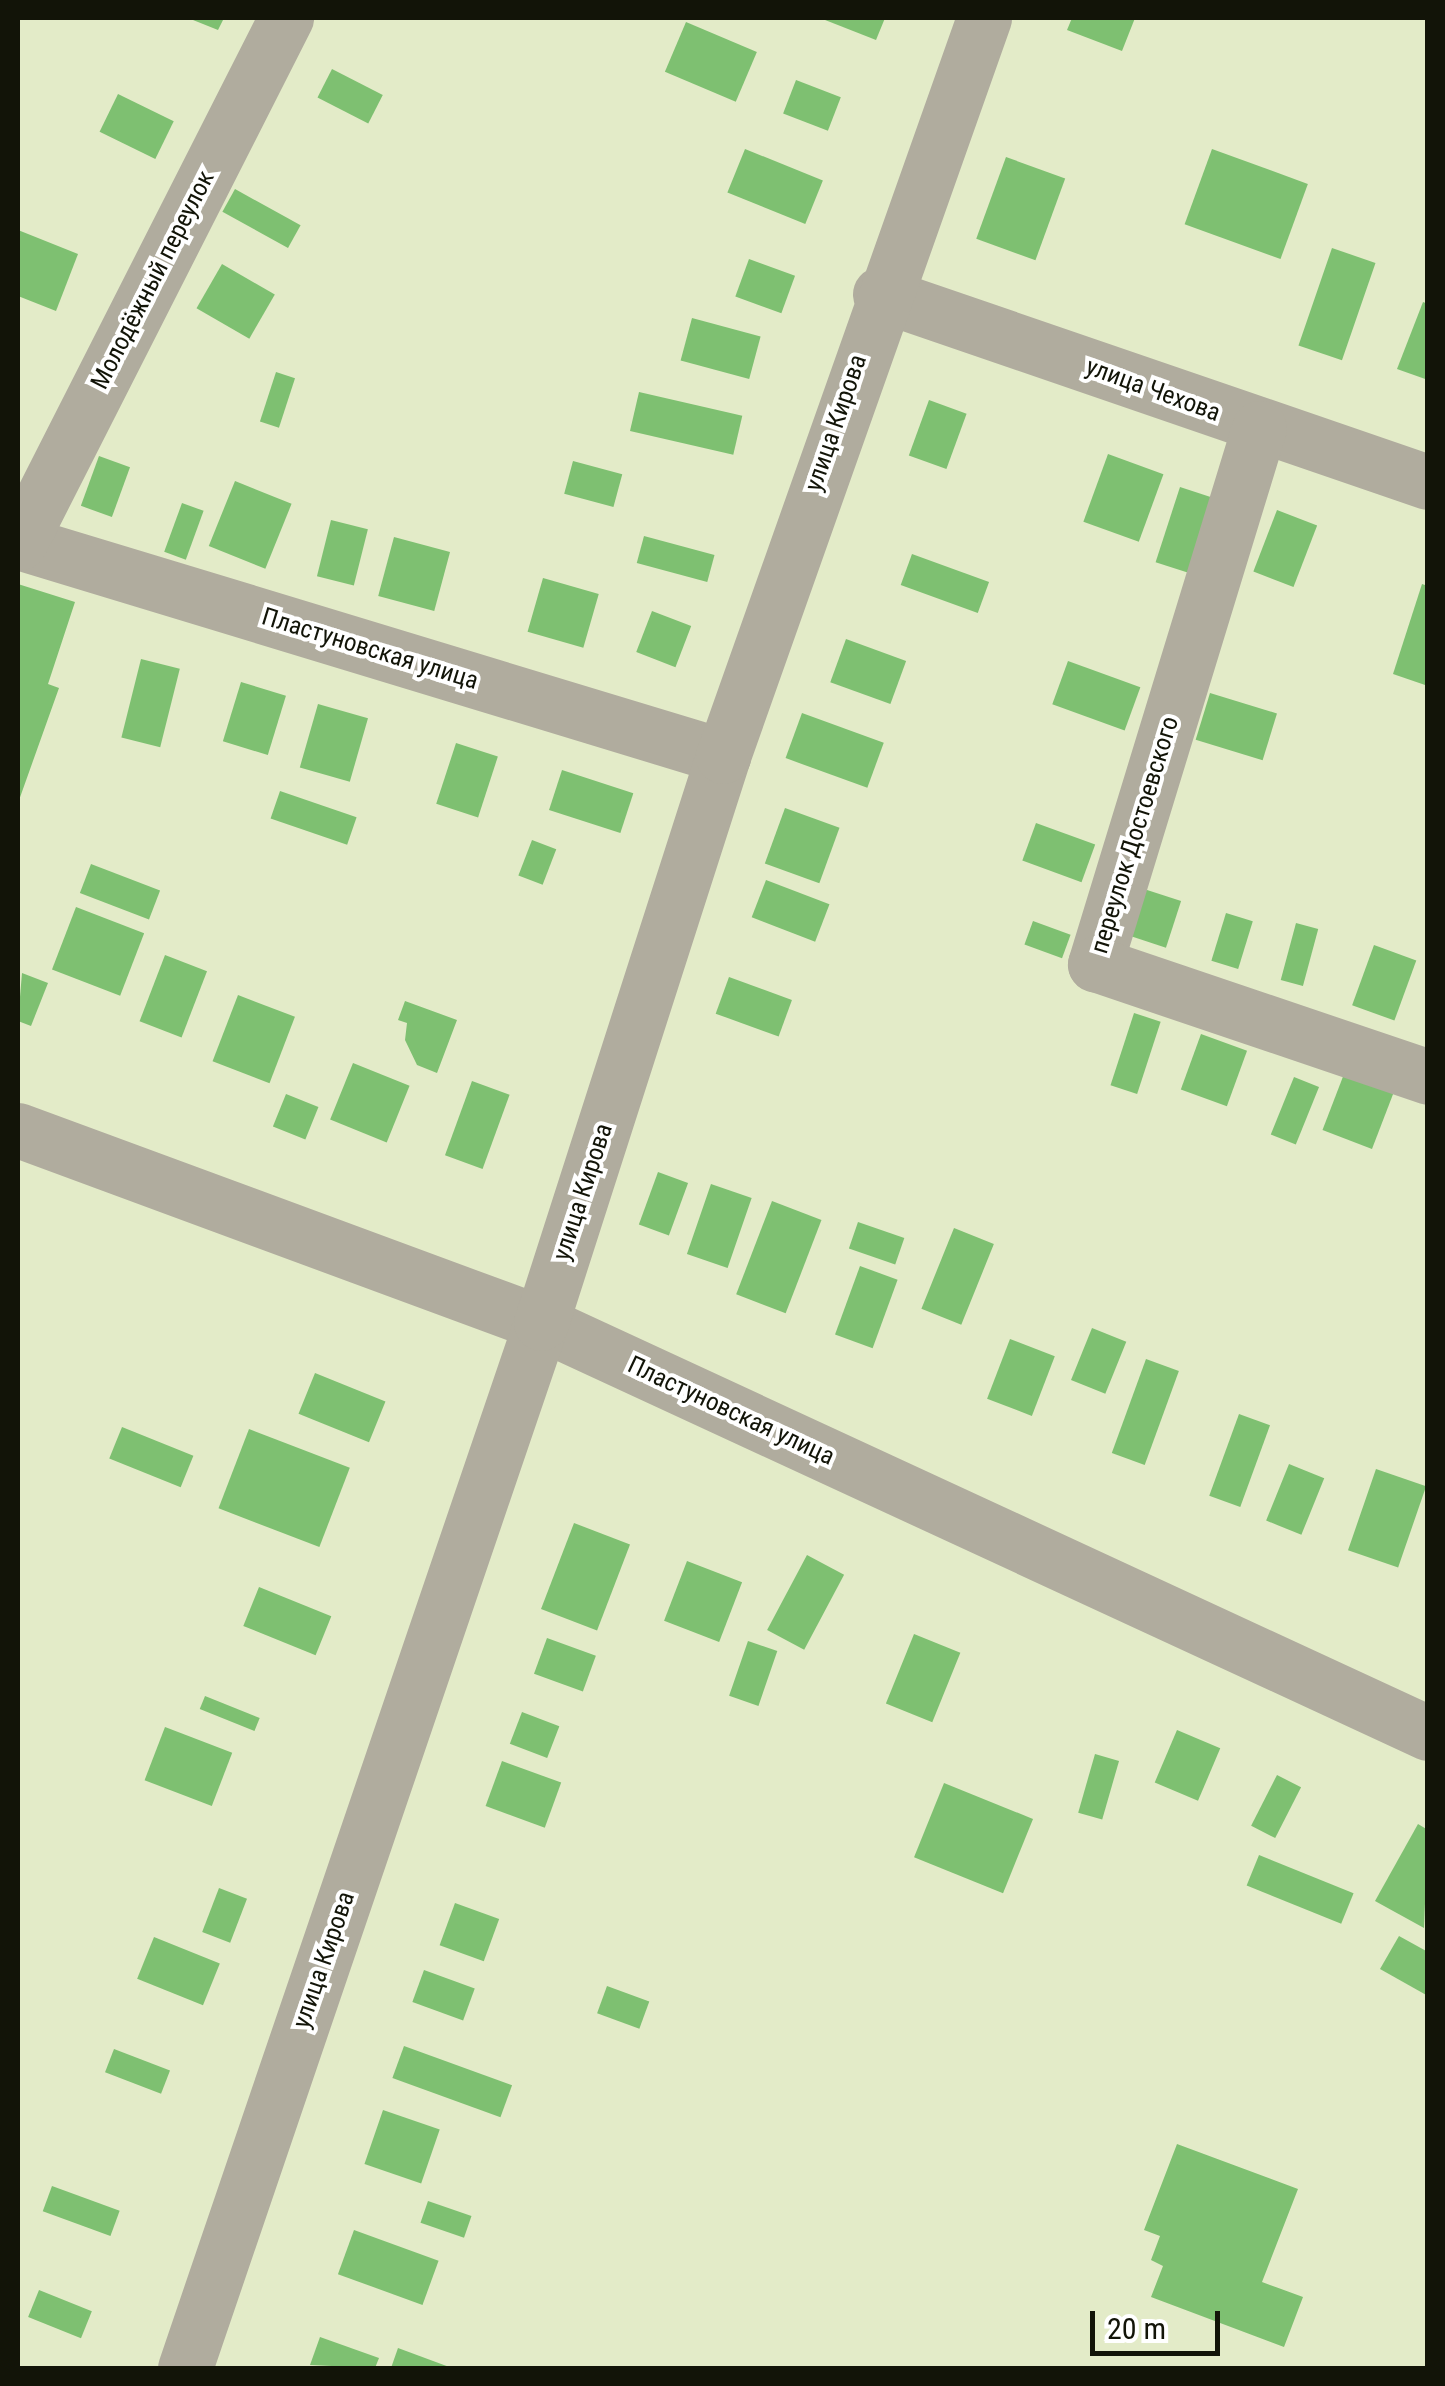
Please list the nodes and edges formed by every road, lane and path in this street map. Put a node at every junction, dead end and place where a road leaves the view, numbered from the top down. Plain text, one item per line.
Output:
1 (286, 18) edge
2 (984, 18) edge
3 (880, 294) junction
4 (1258, 428) junction
5 (1428, 482) edge
6 (19, 542) edge
7 (723, 756) junction
8 (1428, 1077) edge
9 (18, 1130) edge
10 (542, 1323) junction
11 (1428, 1733) edge
12 (185, 2368) edge

1 - 6 street, Молодёжный переулок
2 - 3 street, улица Кирова
3 - 4 street, улица Чехова
3 - 7 street, улица Кирова
4 - 5 street, улица Чехова
4 - 8 street, переулок Достоевского
6 - 7 street, Пластуновская улица
7 - 10 street, улица Кирова
9 - 10 street, Пластуновская улица
10 - 11 street, Пластуновская улица
10 - 12 street, улица Кирова

